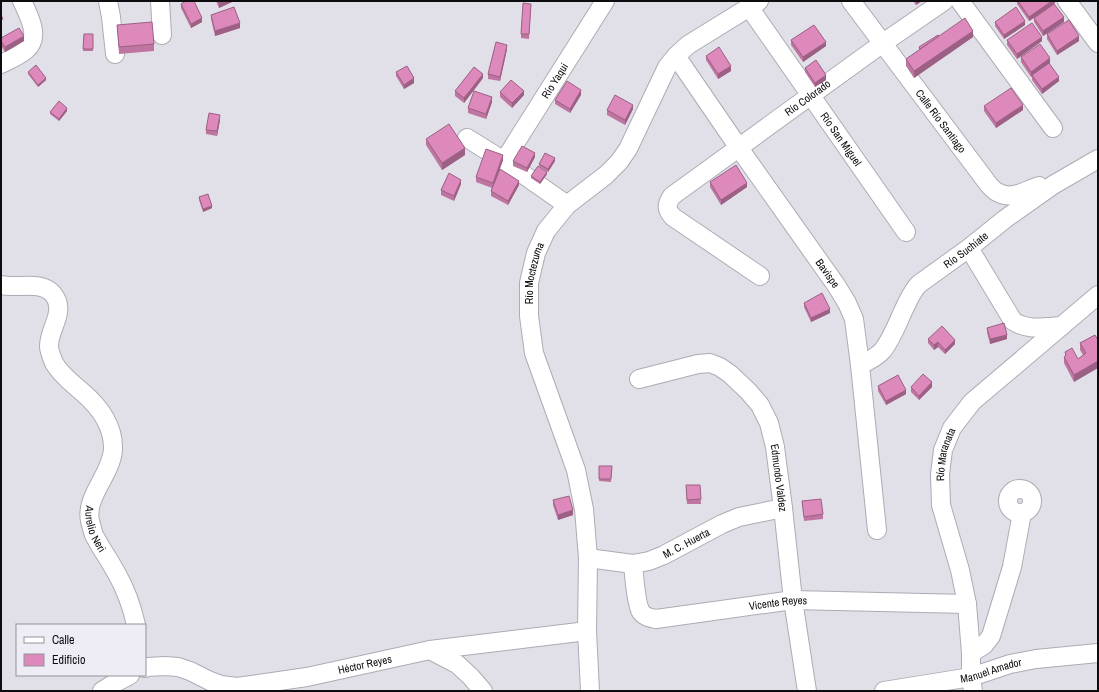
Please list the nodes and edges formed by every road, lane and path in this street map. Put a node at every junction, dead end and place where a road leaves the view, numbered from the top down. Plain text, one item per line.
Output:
1 (22, 1) edge
2 (108, 1) edge
3 (160, 1) edge
4 (605, 1) edge
5 (851, 1) edge
6 (944, 1) edge
7 (960, 1) edge
8 (1067, 1) edge
9 (754, 4) edge
10 (162, 35) dead end
11 (1098, 43) edge
12 (883, 44) junction
13 (115, 54) dead end
14 (676, 56) junction
15 (1, 64) edge
16 (810, 96) junction
17 (1053, 128) dead end
18 (467, 138) dead end
19 (739, 148) junction
20 (1098, 159) edge
21 (504, 161) junction
22 (1053, 185) junction
23 (567, 205) junction
24 (906, 232) dead end
25 (969, 248) junction
26 (760, 276) dead end
27 (1, 285) edge
28 (1098, 295) edge
29 (1062, 326) junction
30 (860, 365) junction
31 (639, 379) dead end
32 (783, 508) junction
33 (1022, 513) dead end
34 (878, 530) dead end
35 (588, 558) junction
36 (633, 564) junction
37 (793, 600) junction
38 (967, 604) junction
39 (136, 624) edge
40 (587, 631) junction
41 (430, 650) junction
42 (971, 653) junction
43 (1098, 653) edge
44 (146, 664) edge
45 (128, 676) edge
46 (972, 684) edge
47 (102, 691) edge
48 (483, 691) edge
49 (590, 691) edge
50 (807, 691) edge
51 (884, 691) edge

1 - 15 street
2 - 13 street
3 - 10 street
4 - 21 street, Río Yaqui
5 - 12 street, Calle Río Santiago
6 - 12 street, Río Colorado
7 - 17 street
8 - 11 street
9 - 14 street, Río Moctezuma
9 - 16 street, Río San Miguel
12 - 16 street, Río Colorado
12 - 22 street, Calle Río Santiago
14 - 19 street, Bavispe
14 - 23 street, Río Moctezuma
16 - 19 street, Río Colorado
16 - 24 street, Río San Miguel
18 - 21 street
19 - 26 street, Río Colorado
19 - 30 street, Bavispe
20 - 22 street, Río Suchiate
21 - 23 street
22 - 25 street, Río Suchiate
23 - 35 street, Río Moctezuma
25 - 29 street
25 - 30 street, Río Suchiate
27 - 39 street, Aurelio Neri
28 - 29 street, Río Maranata
29 - 38 street, Río Maranata
30 - 34 street, Bavispe
31 - 32 street, Edmundo Valdez
32 - 36 street, M. C. Huerta
32 - 37 street, Edmundo Valdez
33 - 42 street
35 - 36 street, M. C. Huerta
35 - 40 street, Río Moctezuma
36 - 37 street, Vicente Reyes
37 - 38 street, Vicente Reyes
37 - 50 street, Edmundo Valdez
38 - 42 street, Río Maranata
40 - 41 street, Héctor Reyes
40 - 49 street, Río Moctezuma
41 - 44 street, Héctor Reyes
41 - 48 street
42 - 46 street, Río Maranata
43 - 46 street, Manuel Amador
45 - 47 street
46 - 51 street, Manuel Amador

